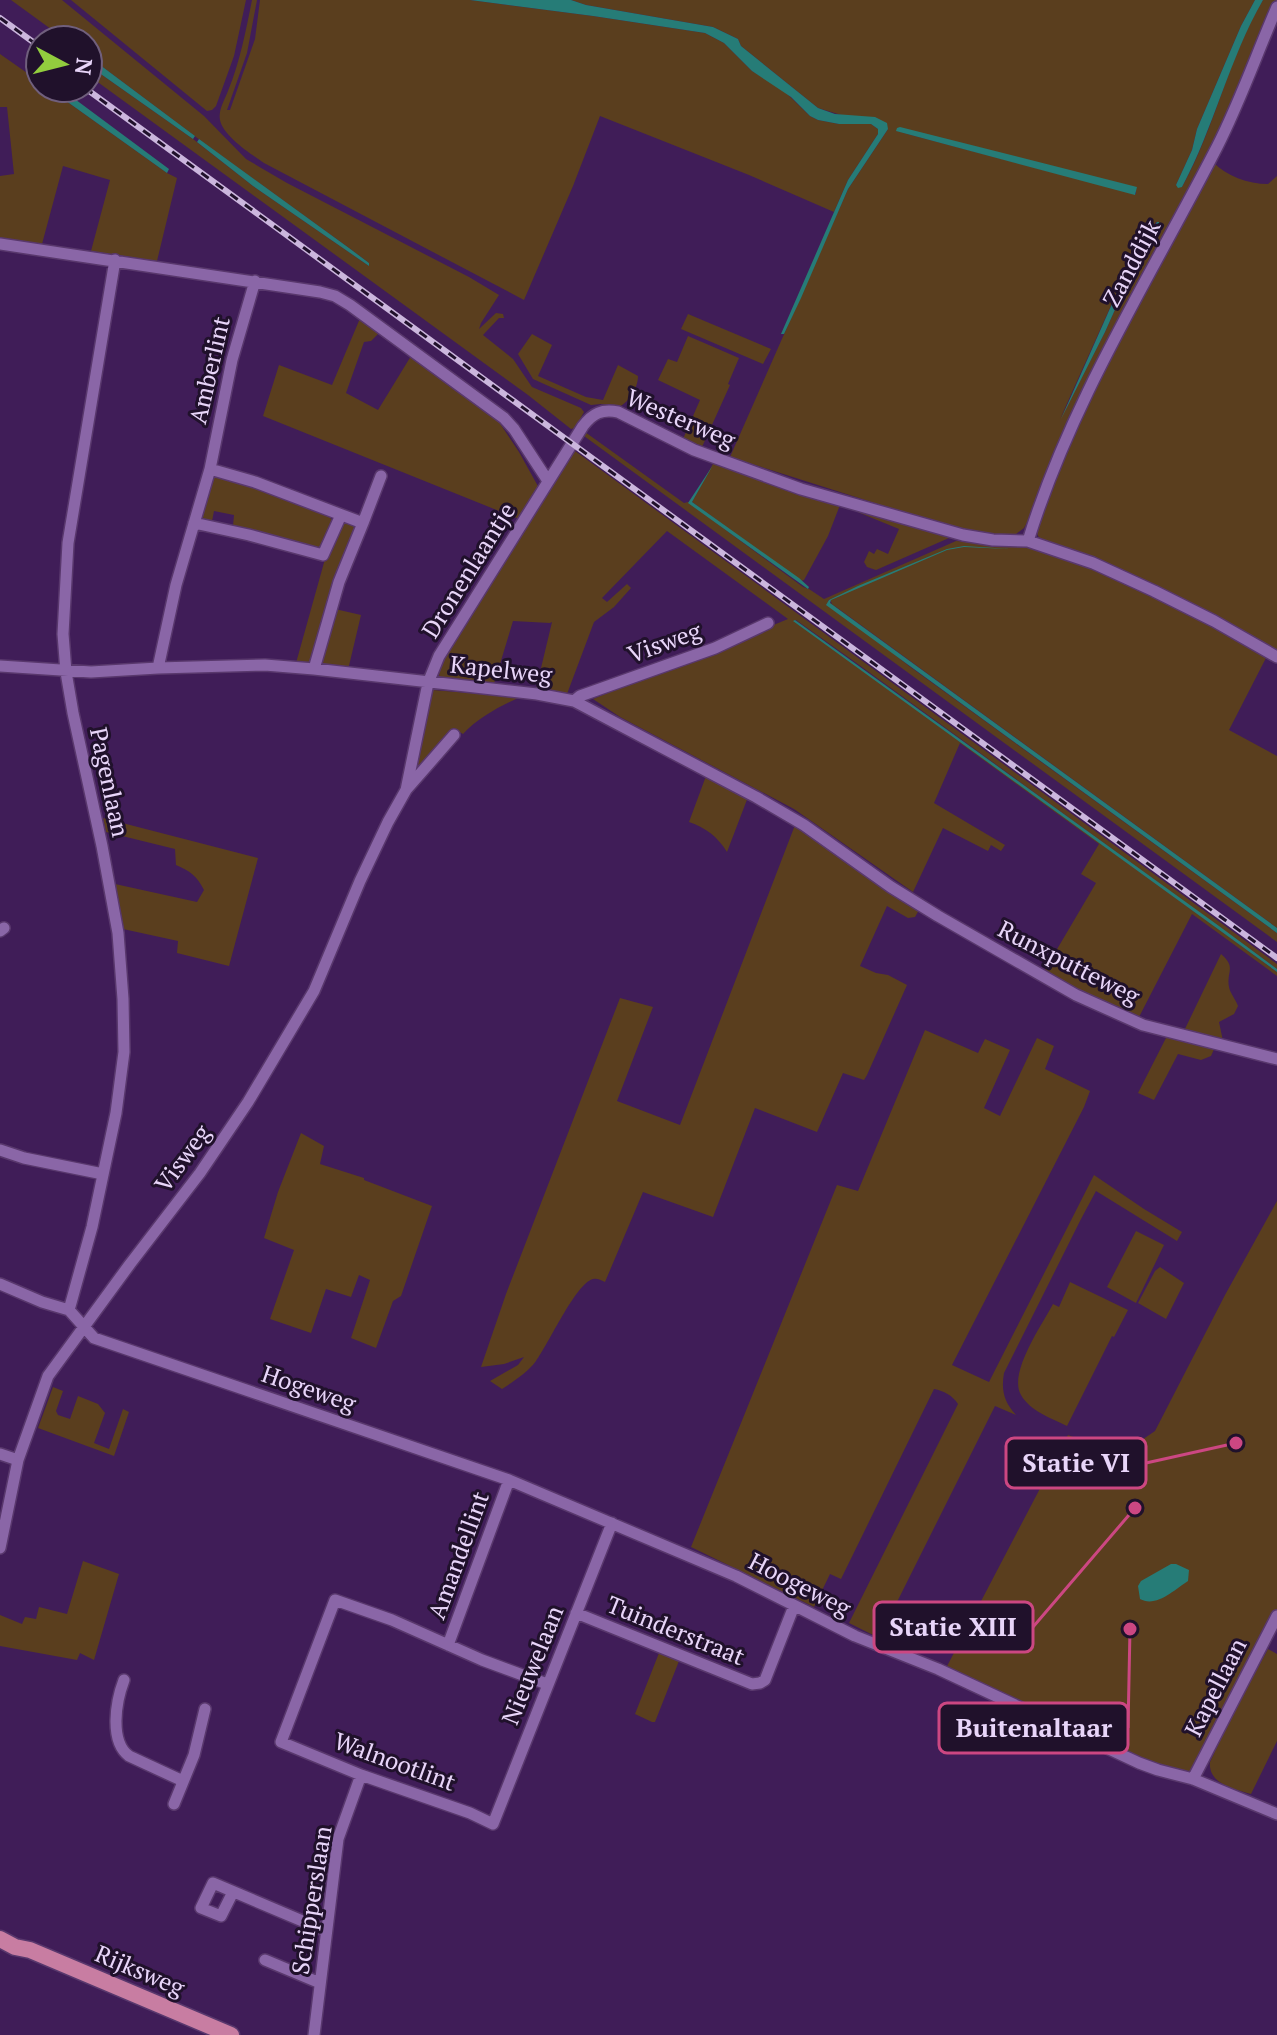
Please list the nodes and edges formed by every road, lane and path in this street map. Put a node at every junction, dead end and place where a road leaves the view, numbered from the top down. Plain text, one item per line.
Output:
1 (1277, 7) edge
2 (0, 244) edge
3 (115, 260) junction
4 (255, 281) junction
5 (210, 469) junction
6 (381, 476) dead end
7 (548, 481) junction
8 (341, 515) junction
9 (194, 523) junction
10 (363, 523) junction
11 (1028, 541) junction
12 (768, 623) dead end
13 (1277, 657) edge
14 (0, 666) edge
15 (158, 668) junction
16 (314, 669) junction
17 (66, 672) junction
18 (428, 683) junction
19 (574, 701) junction
20 (454, 735) dead end
21 (406, 790) junction
22 (938, 916) joint
23 (1277, 1059) edge
24 (0, 1150) edge
25 (103, 1174) junction
26 (0, 1284) edge
27 (69, 1310) junction
28 (83, 1327) junction
29 (0, 1454) edge
30 (18, 1460) junction
31 (509, 1480) junction
32 (612, 1523) junction
33 (0, 1548) edge
34 (794, 1606) junction
35 (576, 1613) junction
36 (1277, 1616) edge
37 (448, 1645) junction
38 (124, 1680) dead end
39 (547, 1684) junction
40 (205, 1709) dead end
41 (281, 1742) joint
42 (361, 1775) junction
43 (1193, 1779) junction
44 (183, 1781) junction
45 (174, 1804) dead end
46 (1277, 1814) edge
47 (493, 1824) joint
48 (233, 1892) dead end
49 (0, 1925) edge
50 (326, 1931) junction
51 (0, 1939) edge
52 (30, 1950) junction
53 (265, 1960) dead end
54 (320, 1983) junction
55 (231, 2035) edge
56 (314, 2035) edge

1 - 11 street, Zanddijk
2 - 3 street
3 - 4 street
3 - 17 street, Pagenlaan
4 - 5 street, Amberlint
4 - 7 street
5 - 8 street
5 - 9 street, Amberlint
6 - 10 street
7 - 11 street, Westerweg
7 - 18 street, Dronenlaantje
8 - 9 street
8 - 10 street
9 - 15 street, Amberlint
10 - 16 street
11 - 13 street, Westerweg
12 - 19 street, Visweg
14 - 17 street, Kapelweg
15 - 16 street, Kapelweg
15 - 17 street, Kapelweg
16 - 18 street, Kapelweg
17 - 25 street, Pagenlaan
18 - 19 street, Kapelweg
18 - 21 street, Visweg
19 - 22 street, Kapelweg
20 - 21 street, Visweg
21 - 28 street, Visweg
22 - 23 street, Runxputteweg
24 - 25 street
25 - 27 street, Pagenlaan
26 - 27 street
27 - 28 street, Hogeweg
28 - 30 street, Visweg
28 - 31 street, Hogeweg
29 - 30 street
30 - 33 street, Visweg
31 - 32 street, Hogeweg
31 - 37 street, Amandellint
32 - 34 street, Hoogeweg
32 - 35 street, Nieuwelaan
34 - 35 street, Tuinderstraat
34 - 43 street, Hoogeweg
35 - 39 street, Nieuwelaan
36 - 43 street, Kapellaan
37 - 39 street, Amandellint
37 - 41 street, Amandellint
38 - 44 street
39 - 47 street, Nieuwelaan
40 - 44 street
41 - 42 street, Walnootlint
42 - 47 street, Walnootlint
42 - 50 street, Schipperslaan
43 - 46 street, Hoogeweg
44 - 45 street
48 - 50 street
49 - 52 main road, Rijksweg
50 - 54 street, Schipperslaan
51 - 52 main road, Rijksweg
52 - 55 main road, Rijksweg
53 - 54 street
54 - 56 street, Schipperslaan

